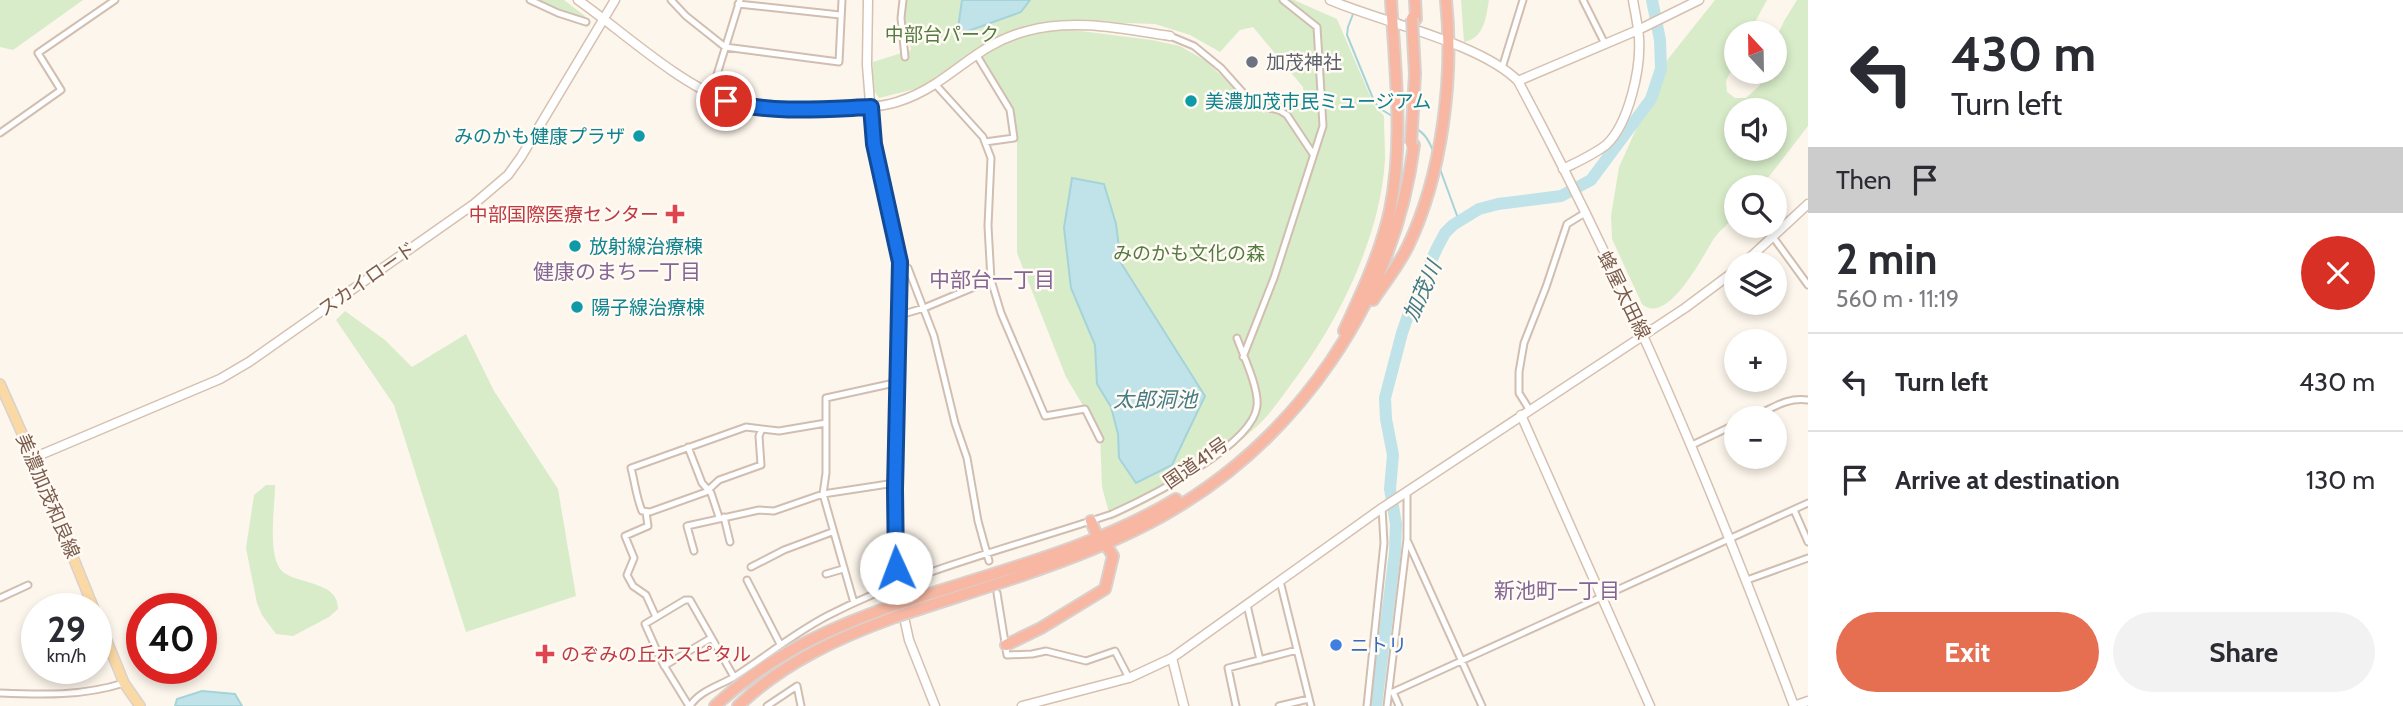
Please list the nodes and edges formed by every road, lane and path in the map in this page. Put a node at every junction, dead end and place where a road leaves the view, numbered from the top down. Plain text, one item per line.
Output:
1 (114, 0) edge
2 (530, 0) edge
3 (578, 0) edge
4 (615, 0) edge
5 (671, 0) edge
6 (842, 0) edge
7 (868, 0) edge
8 (903, 0) edge
9 (1283, 0) edge
10 (1330, 0) edge
11 (1391, 0) edge
12 (1413, 0) edge
13 (1446, 0) edge
14 (1523, 0) edge
15 (1583, 0) edge
16 (1633, 0) edge
17 (1698, 1) edge
18 (739, 2) edge
19 (840, 15) junction
20 (604, 19) junction
21 (586, 22) dead end
22 (1392, 23) junction
23 (1638, 30) junction
24 (1170, 36) joint
25 (1449, 43) junction
26 (1605, 44) junction
27 (725, 47) junction
28 (975, 53) junction
29 (905, 57) dead end
30 (1502, 68) junction
31 (1518, 81) junction
32 (935, 84) junction
33 (710, 94) junction
34 (871, 107) junction
35 (0, 133) edge
36 (985, 142) junction
37 (1413, 144) junction
38 (1313, 154) junction
39 (1563, 169) junction
40 (1808, 204) edge
41 (1585, 213) junction
42 (1787, 224) edge
43 (1772, 238) edge
44 (1774, 238) edge
45 (1756, 252) edge
46 (900, 262) junction
47 (991, 279) junction
48 (1724, 279) edge
49 (1808, 285) edge
50 (924, 308) junction
51 (900, 315) junction
52 (1351, 332) junction
53 (1643, 334) junction
54 (1237, 338) dead end
55 (1337, 344) junction
56 (1243, 356) junction
57 (899, 382) junction
58 (0, 384) edge
59 (1808, 400) edge
60 (1772, 406) edge
61 (1525, 412) junction
62 (826, 423) junction
63 (762, 429) junction
64 (1724, 430) edge
65 (1100, 439) dead end
66 (1692, 445) junction
67 (688, 447) junction
68 (33, 458) junction
69 (895, 483) junction
70 (708, 488) junction
71 (1407, 491) junction
72 (823, 494) junction
73 (1808, 503) edge
74 (1382, 508) junction
75 (1794, 510) junction
76 (646, 512) junction
77 (722, 517) junction
78 (1091, 521) junction
79 (832, 532) junction
80 (1407, 539) junction
81 (1730, 539) junction
82 (1101, 540) junction
83 (730, 542) dead end
84 (1808, 542) edge
85 (694, 551) dead end
86 (988, 557) junction
87 (1808, 558) edge
88 (751, 567) dead end
89 (844, 569) junction
90 (826, 574) dead end
91 (747, 580) dead end
92 (1747, 580) junction
93 (1280, 581) junction
94 (28, 585) dead end
95 (897, 585) junction
96 (88, 593) edge
97 (997, 593) dead end
98 (0, 598) edge
99 (1602, 598) junction
100 (854, 603) junction
101 (1247, 605) junction
102 (894, 612) junction
103 (656, 617) junction
104 (825, 617) junction
105 (831, 629) junction
106 (711, 638) junction
107 (780, 643) junction
108 (1006, 645) junction
109 (1297, 650) junction
110 (112, 653) edge
111 (1171, 659) junction
112 (1260, 660) junction
113 (1461, 660) junction
114 (664, 666) junction
115 (734, 677) junction
116 (1129, 678) junction
117 (124, 683) junction
118 (1391, 691) junction
119 (0, 693) edge
120 (1309, 699) junction
121 (1808, 701) edge
122 (1058, 702) edge
123 (140, 706) edge
124 (690, 706) edge
125 (715, 706) edge
126 (738, 706) edge
127 (767, 706) edge
128 (801, 706) edge
129 (935, 706) edge
130 (1021, 706) edge
131 (1184, 706) edge
132 (1236, 706) edge
133 (1279, 706) edge
134 (1311, 706) edge
135 (1367, 706) edge
136 (1387, 706) edge
137 (1399, 706) edge
138 (1482, 706) edge
139 (1650, 706) edge
140 (1794, 706) edge

1 - 35 street
2 - 21 street
3 - 20 street
4 - 20 street, スカイロード
5 - 27 street
6 - 19 street
7 - 34 street
8 - 29 street
9 - 38 street
10 - 22 street, 蜂屋太田線
11 - 22 highway
12 - 37 highway, 国道41号, bridge
13 - 25 highway
14 - 30 street
15 - 26 street
16 - 23 street
17 - 23 street
18 - 19 street
18 - 27 street
19 - 27 street
20 - 33 street
20 - 68 street, スカイロード
22 - 25 street, 蜂屋太田線
22 - 55 highway
23 - 26 street
23 - 39 street
24 - 28 street
24 - 38 street
25 - 30 street, 蜂屋太田線
25 - 52 highway
26 - 31 street
27 - 33 street
28 - 32 street
28 - 36 street
30 - 31 street, 蜂屋太田線
31 - 39 street, 蜂屋太田線
32 - 34 street
32 - 36 street
33 - 34 street
34 - 46 street
36 - 47 street
37 - 52 highway, 国道41号
37 - 55 highway, 国道41号
38 - 56 street
39 - 41 street, 蜂屋太田線
40 - 42 street
41 - 53 street, 蜂屋太田線
41 - 61 street
43 - 45 street
44 - 49 street
46 - 50 street
46 - 51 street
47 - 50 street
47 - 65 street
48 - 53 street
50 - 51 street
50 - 86 street
51 - 57 street
52 - 82 highway, 国道41号
53 - 61 street
53 - 66 street, 蜂屋太田線
54 - 56 street
55 - 82 highway, 国道41号
56 - 78 street
57 - 62 street
57 - 69 street
58 - 68 main road, 美濃加茂和良線
59 - 60 street
61 - 71 street
61 - 99 street
62 - 63 street
62 - 72 street
63 - 67 street
63 - 70 street
64 - 66 street
66 - 81 street, 蜂屋太田線
67 - 70 street
67 - 76 street
68 - 96 main road, 美濃加茂和良線
69 - 72 street
69 - 95 street
70 - 76 street
70 - 77 street
71 - 74 street
71 - 80 street
72 - 77 street
72 - 79 street
73 - 75 street
74 - 93 street
74 - 135 street
75 - 81 street
75 - 84 street
76 - 103 street
77 - 83 street
77 - 85 street
78 - 82 highway
78 - 86 street
79 - 88 street
79 - 89 street
80 - 113 street
80 - 118 street
81 - 92 street, 蜂屋太田線
81 - 99 street
82 - 102 highway, 国道41号, bridge
82 - 108 highway
86 - 95 street
87 - 92 street
89 - 90 street
89 - 100 street
91 - 107 street
92 - 140 street, 蜂屋太田線
93 - 101 street
93 - 109 street
94 - 98 street
95 - 100 street
95 - 129 street
97 - 108 street
99 - 113 street
99 - 139 street
100 - 104 street
101 - 111 street
101 - 112 street
102 - 105 highway, 国道41号
102 - 126 highway, 国道41号
103 - 106 street
103 - 114 street
104 - 105 highway
104 - 107 street
105 - 125 highway, 国道41号
106 - 114 street
106 - 115 street
107 - 115 street
108 - 116 street
109 - 112 street
109 - 120 street
110 - 117 main road, 美濃加茂和良線
111 - 116 street
111 - 131 street
112 - 132 street
113 - 118 street
113 - 138 street
114 - 124 street
115 - 124 street
116 - 122 street
117 - 119 street
117 - 123 main road, 美濃加茂和良線
118 - 136 street
118 - 137 street
120 - 133 street
120 - 134 street
121 - 140 street
122 - 130 street
127 - 128 street

